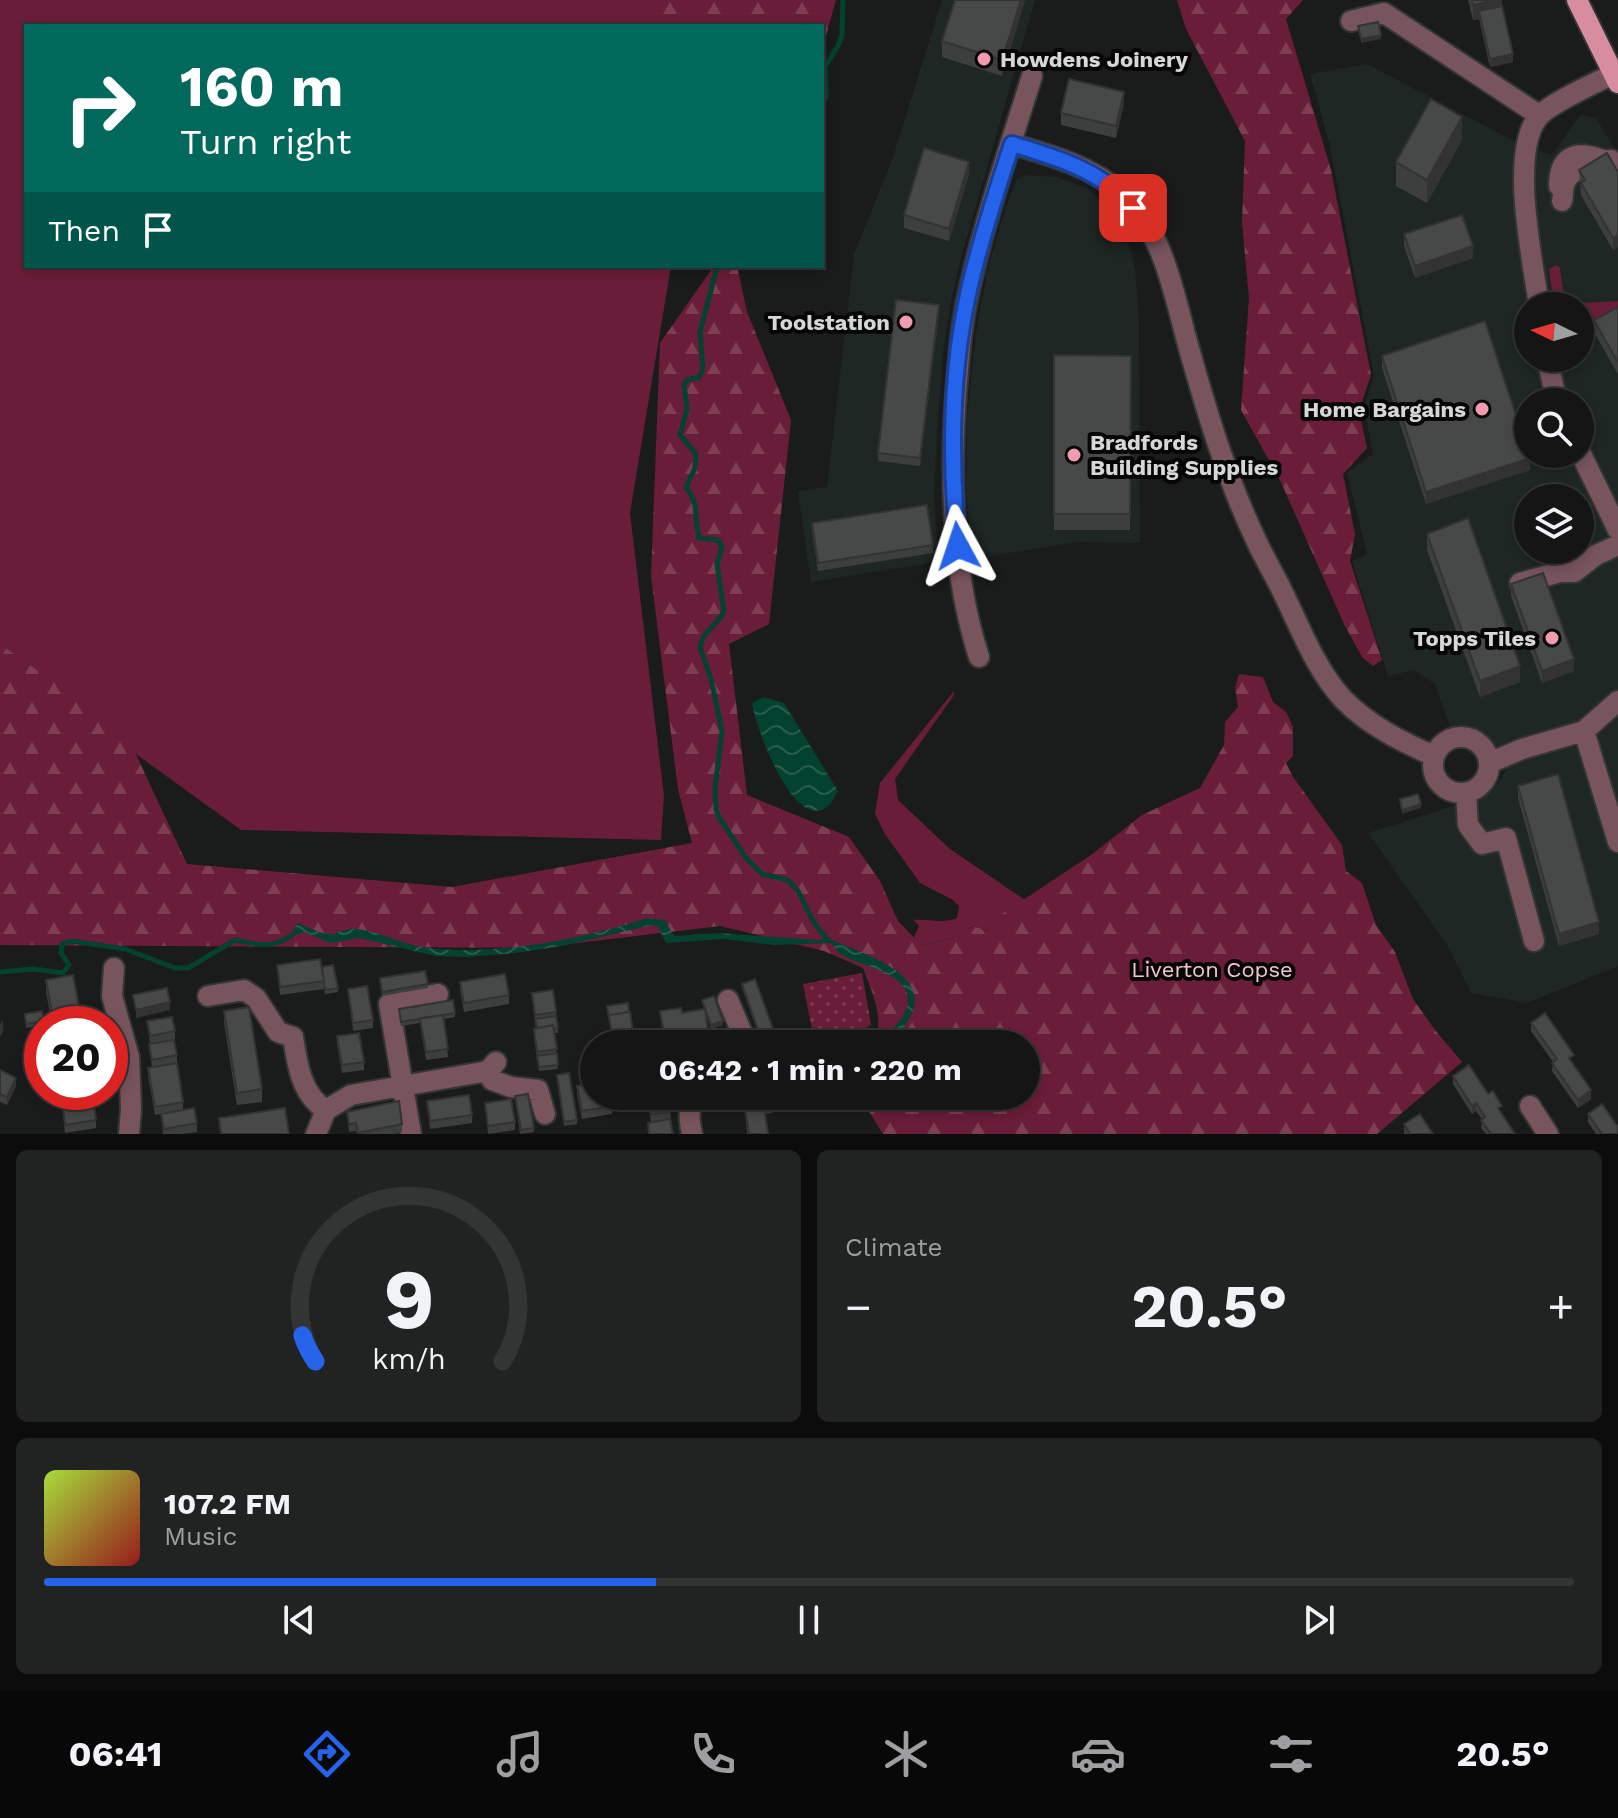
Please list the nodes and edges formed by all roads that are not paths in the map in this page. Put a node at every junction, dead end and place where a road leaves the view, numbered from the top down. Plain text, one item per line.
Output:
1 (1577, 0) edge
2 (1351, 21) dead end
3 (1032, 76) dead end
4 (1616, 79) edge
5 (1539, 115) junction
6 (1012, 144) junction
7 (1618, 173) edge
8 (1562, 201) dead end
9 (1537, 292) edge
10 (1588, 468) edge
11 (1617, 525) edge
12 (1618, 545) edge
13 (1520, 583) edge
14 (979, 657) dead end
15 (1618, 701) edge
16 (1584, 731) junction
17 (1434, 756) junction
18 (1489, 763) junction
19 (1466, 793) junction
20 (1618, 842) edge
21 (1534, 941) dead end
22 (114, 968) dead end
23 (438, 994) dead end
24 (208, 996) dead end
25 (728, 1000) dead end
26 (741, 1030) edge
27 (401, 1085) junction
28 (1530, 1106) dead end
29 (326, 1110) junction
30 (690, 1110) edge
31 (545, 1114) dead end
32 (129, 1134) edge
33 (316, 1134) edge
34 (411, 1134) edge
35 (692, 1134) edge
36 (1548, 1134) edge

1 - 4 main road
2 - 5 street
3 - 6 street
4 - 5 street
5 - 9 street
6 - 14 street
6 - 17 street
7 - 8 street
10 - 11 street
12 - 13 street
15 - 16 street
16 - 18 street
16 - 20 street
17 - 18 street
17 - 19 street
18 - 19 street
19 - 21 street
22 - 32 street
23 - 27 street
24 - 29 street
25 - 26 street
27 - 29 street
27 - 31 street
27 - 34 street
28 - 36 street
29 - 33 street
30 - 35 street

